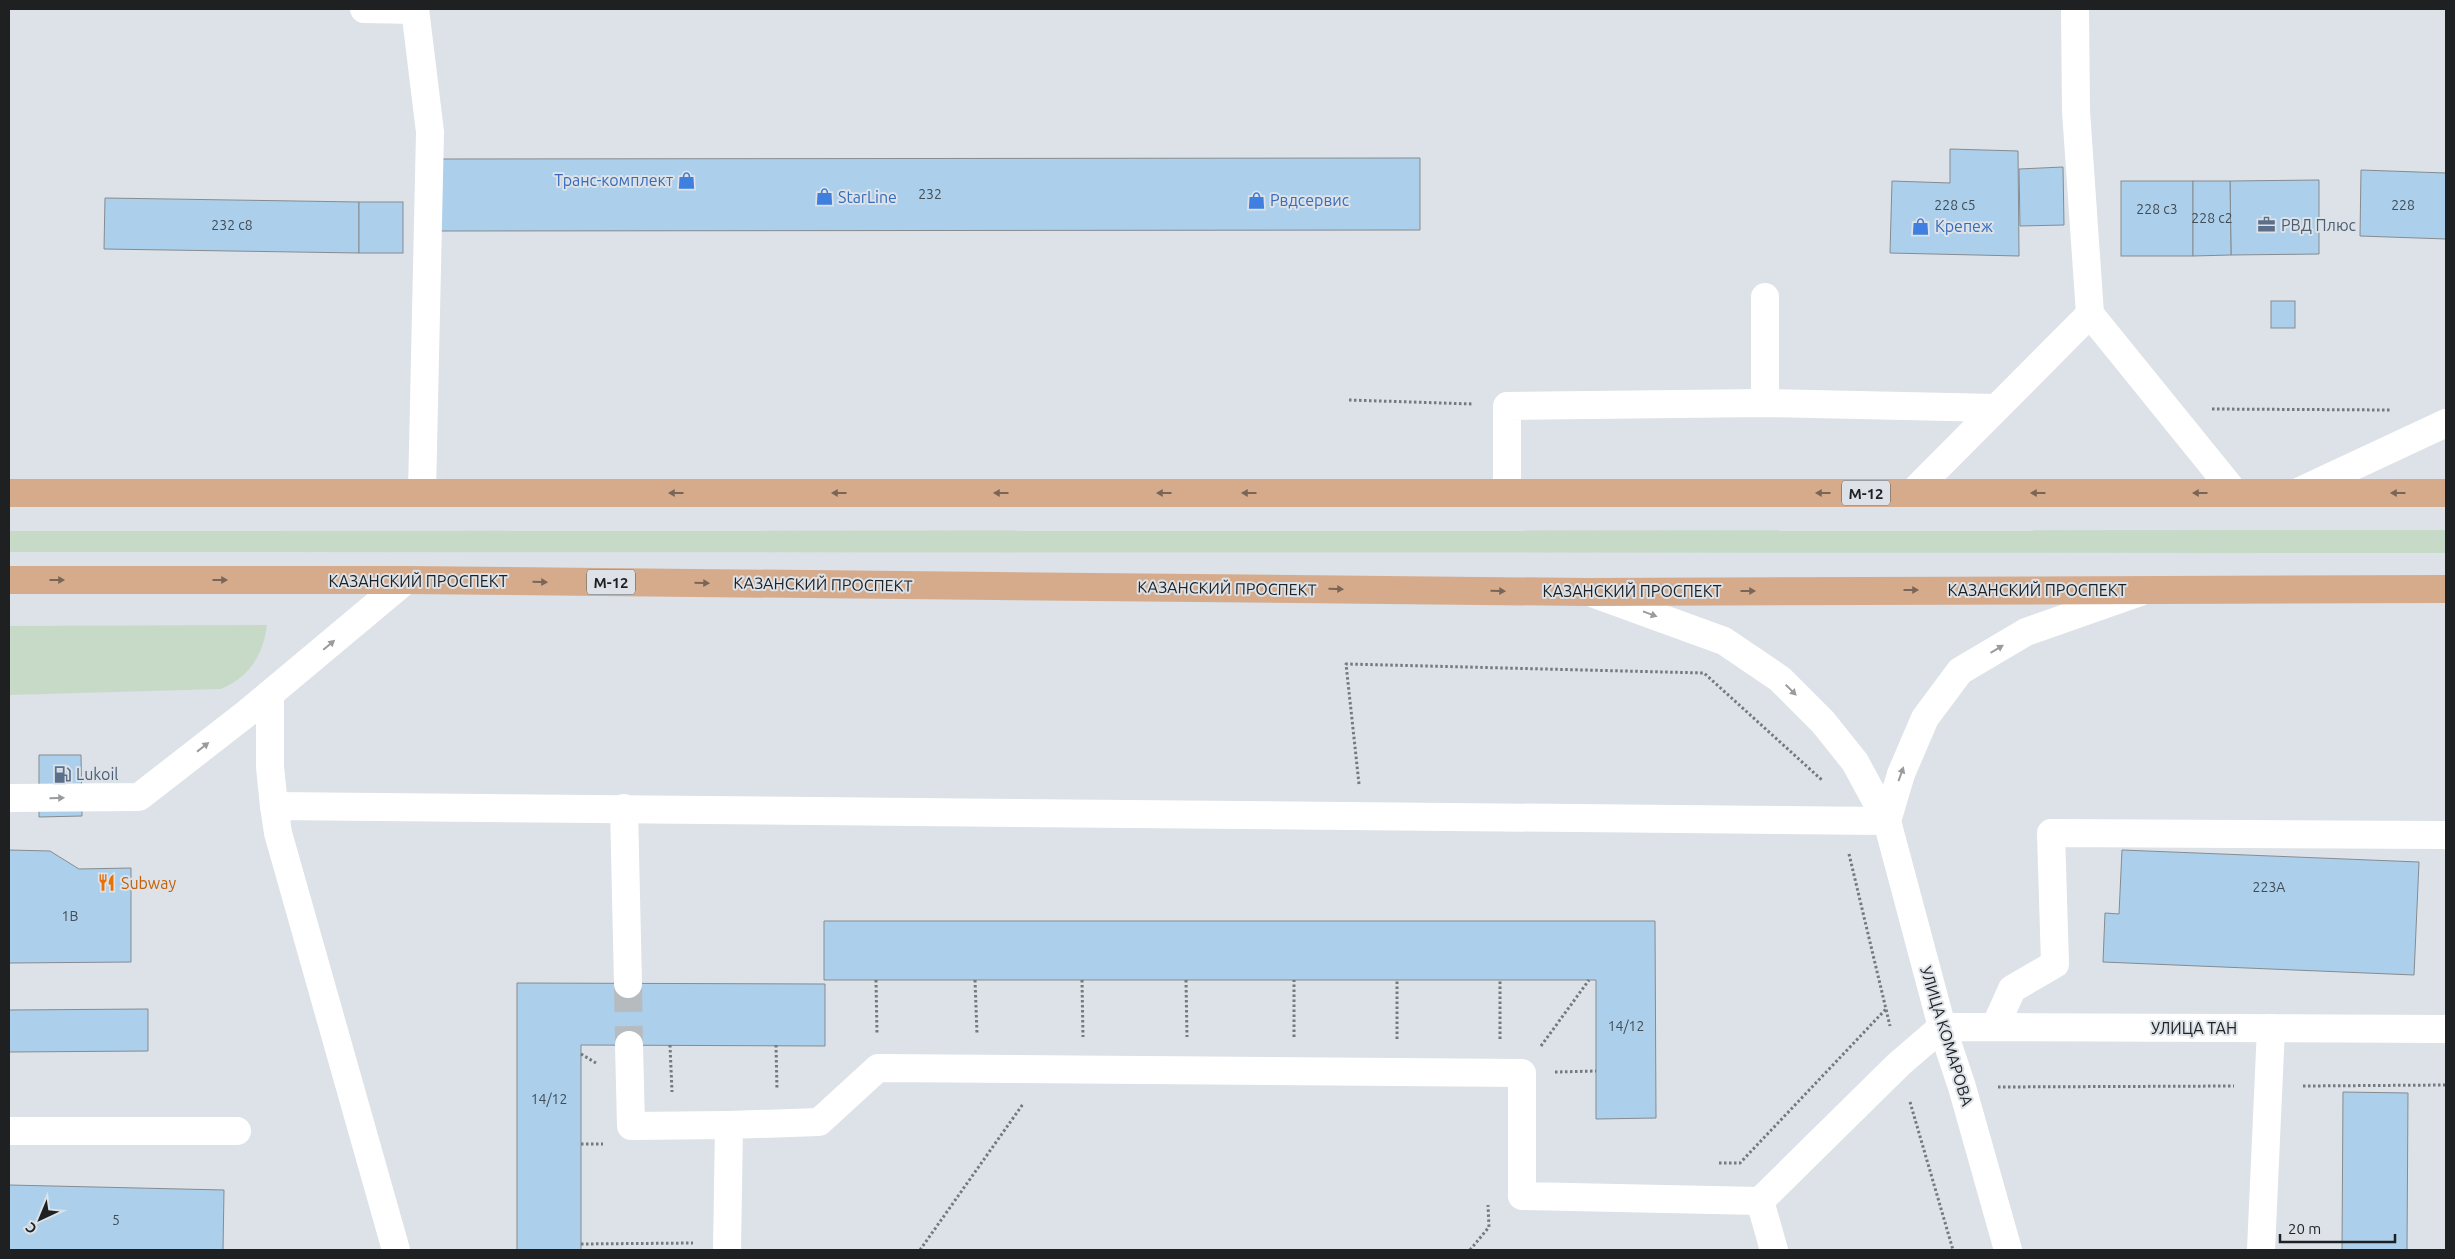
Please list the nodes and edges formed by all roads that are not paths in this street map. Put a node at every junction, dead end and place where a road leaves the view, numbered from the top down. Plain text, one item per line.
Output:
1 (364, 9) edge
2 (2075, 9) edge
3 (415, 10) edge
4 (1765, 297) dead end
5 (2090, 314) junction
6 (1765, 403) junction
7 (1996, 408) junction
8 (2446, 423) edge
9 (9, 493) edge
10 (422, 493) junction
11 (1507, 493) junction
12 (1912, 493) junction
13 (2235, 493) junction
14 (2296, 493) junction
15 (2446, 493) edge
16 (9, 580) edge
17 (406, 580) junction
18 (2148, 589) junction
19 (2446, 590) edge
20 (1587, 592) junction
21 (270, 694) junction
22 (9, 798) edge
23 (274, 806) junction
24 (624, 808) junction
25 (1888, 821) junction
26 (2446, 835) edge
27 (628, 984) tunnel mouth
28 (1942, 1027) junction
29 (1995, 1027) junction
30 (2271, 1028) junction
31 (2446, 1028) edge
32 (629, 1045) tunnel mouth
33 (729, 1125) junction
34 (237, 1130) dead end
35 (9, 1131) edge
36 (1760, 1201) junction
37 (727, 1246) edge
38 (396, 1250) edge
39 (1774, 1250) edge
40 (2008, 1250) edge
41 (2261, 1250) edge

1 - 3 street
2 - 5 street
3 - 10 street
4 - 6 street
5 - 7 street
5 - 13 street
6 - 7 street
6 - 11 street
7 - 12 street
8 - 14 street
9 - 10 main road, М-12
11 -> 10 main road, М-12
12 -> 11 main road, М-12
13 -> 12 main road, М-12
13 - 14 main road, М-12
15 -> 14 main road, М-12
16 -> 17 main road, КАЗАНСКИЙ ПРОСПЕКТ / М-12
17 -> 20 main road, КАЗАНСКИЙ ПРОСПЕКТ / М-12
21 -> 17 street
18 - 19 main road, КАЗАНСКИЙ ПРОСПЕКТ / М-12
20 -> 18 main road, КАЗАНСКИЙ ПРОСПЕКТ / М-12
25 -> 18 street
20 -> 25 street, УЛИЦА КОМАРОВА
22 -> 21 street
21 - 23 street
23 - 24 street
23 - 38 street
24 - 25 street
24 - 27 street
25 - 28 street, УЛИЦА КОМАРОВА
26 - 29 street
28 - 29 street, УЛИЦА ТАН
28 - 36 street
28 - 40 street, УЛИЦА КОМАРОВА
29 - 30 street, УЛИЦА ТАН
30 - 31 street, УЛИЦА ТАН
30 - 41 street
32 - 33 street
33 - 36 street
33 - 37 street
34 - 35 street
36 - 39 street

